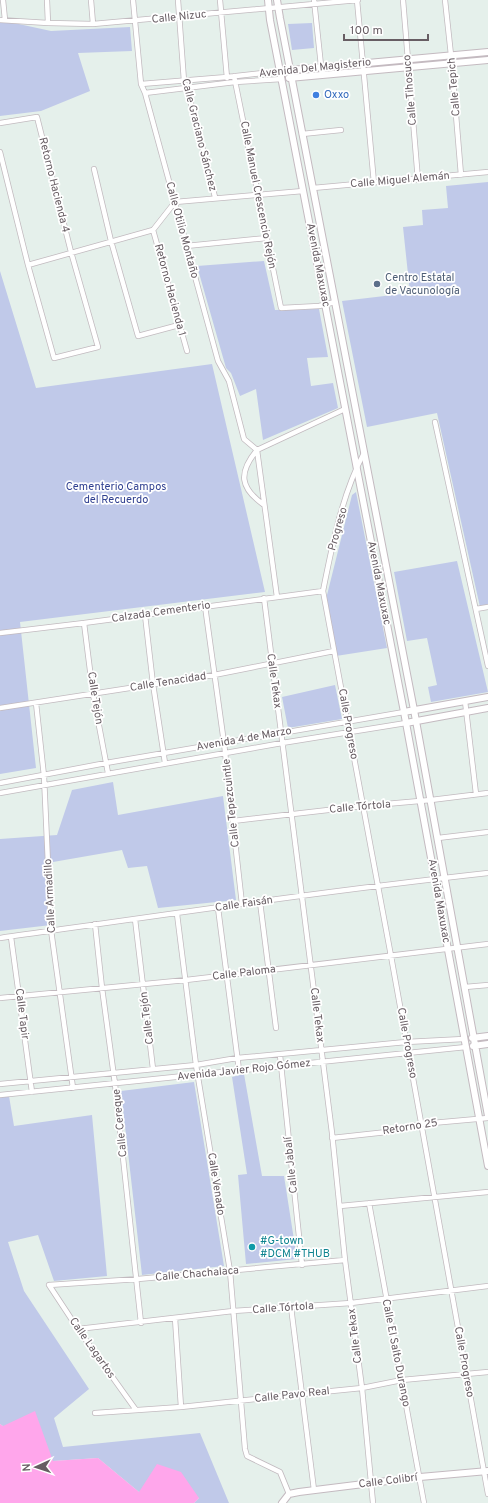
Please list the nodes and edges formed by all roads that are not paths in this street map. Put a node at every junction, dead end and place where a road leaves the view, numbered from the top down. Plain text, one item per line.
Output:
1 (3, 0) edge
2 (46, 0) edge
3 (91, 0) edge
4 (133, 0) edge
5 (178, 0) edge
6 (220, 0) edge
7 (268, 0) edge
8 (277, 0) edge
9 (358, 0) edge
10 (403, 0) edge
11 (444, 0) edge
12 (314, 2) edge
13 (278, 8) junction
14 (269, 9) junction
15 (220, 12) junction
16 (179, 17) junction
17 (2, 20) edge
18 (134, 21) junction
19 (48, 23) junction
20 (93, 24) junction
21 (488, 52) edge
22 (451, 55) junction
23 (408, 59) junction
24 (488, 60) edge
25 (364, 63) junction
26 (452, 64) junction
27 (321, 67) junction
28 (409, 67) junction
29 (290, 70) junction
30 (280, 71) junction
31 (365, 71) junction
32 (322, 75) junction
33 (234, 76) junction
34 (226, 77) junction
35 (292, 78) junction
36 (282, 79) junction
37 (184, 81) junction
38 (235, 82) junction
39 (141, 84) junction
40 (227, 84) junction
41 (187, 88) junction
42 (145, 93) junction
43 (0, 122) edge
44 (341, 130) dead end
45 (302, 134) junction
46 (0, 152) edge
47 (94, 169) dead end
48 (488, 172) edge
49 (461, 175) junction
50 (418, 180) junction
51 (374, 183) junction
52 (313, 188) junction
53 (303, 191) junction
54 (259, 194) junction
55 (215, 197) junction
56 (175, 202) junction
57 (153, 230) junction
58 (267, 238) junction
59 (111, 241) junction
60 (186, 246) junction
61 (71, 252) junction
62 (28, 265) junction
63 (335, 302) junction
64 (325, 305) junction
65 (179, 325) junction
66 (187, 351) dead end
67 (346, 409) junction
68 (435, 422) dead end
69 (257, 450) junction
70 (364, 453) junction
71 (357, 467) junction
72 (264, 505) junction
73 (323, 591) junction
74 (277, 597) junction
75 (264, 598) junction
76 (205, 606) junction
77 (488, 607) edge
78 (476, 609) junction
79 (145, 615) junction
80 (84, 623) junction
81 (0, 633) edge
82 (334, 651) junction
83 (271, 664) junction
84 (488, 666) edge
85 (214, 675) junction
86 (153, 684) junction
87 (93, 694) junction
88 (488, 697) edge
89 (465, 701) junction
90 (36, 703) junction
91 (0, 708) edge
92 (488, 708) edge
93 (414, 710) junction
94 (404, 712) junction
95 (466, 712) junction
96 (348, 721) junction
97 (417, 721) junction
98 (406, 723) junction
99 (281, 732) junction
100 (349, 732) junction
101 (224, 743) junction
102 (282, 743) junction
103 (164, 753) junction
104 (225, 753) junction
105 (106, 763) junction
106 (165, 763) junction
107 (108, 773) junction
108 (44, 776) junction
109 (0, 783) edge
110 (45, 785) junction
111 (0, 793) edge
112 (488, 793) edge
113 (476, 794) junction
114 (431, 800) junction
115 (420, 802) junction
116 (363, 806) junction
117 (291, 814) junction
118 (233, 821) junction
119 (488, 832) edge
120 (438, 838) junction
121 (488, 873) edge
122 (445, 878) junction
123 (435, 879) junction
124 (378, 887) junction
125 (302, 896) junction
126 (260, 902) junction
127 (242, 904) junction
128 (218, 908) junction
129 (177, 914) junction
130 (135, 919) junction
131 (95, 924) junction
132 (51, 930) junction
133 (11, 937) junction
134 (0, 938) edge
135 (488, 944) edge
136 (458, 948) junction
137 (448, 950) junction
138 (391, 956) junction
139 (310, 965) junction
140 (268, 970) junction
141 (228, 974) junction
142 (186, 980) junction
143 (143, 984) junction
144 (488, 985) edge
145 (465, 987) junction
146 (102, 988) junction
147 (59, 993) junction
148 (20, 997) junction
149 (0, 998) edge
150 (469, 1012) junction
151 (460, 1015) junction
152 (276, 1028) dead end
153 (488, 1036) edge
154 (474, 1038) junction
155 (464, 1039) junction
156 (406, 1042) junction
157 (488, 1044) edge
158 (466, 1046) junction
159 (475, 1046) junction
160 (321, 1051) junction
161 (408, 1052) junction
162 (280, 1055) junction
163 (237, 1058) junction
164 (323, 1062) junction
165 (196, 1065) junction
166 (280, 1066) junction
167 (153, 1069) junction
168 (239, 1070) junction
169 (114, 1073) junction
170 (480, 1074) junction
171 (198, 1075) junction
172 (471, 1076) junction
173 (72, 1077) junction
174 (30, 1081) junction
175 (0, 1084) edge
176 (115, 1084) junction
177 (73, 1088) junction
178 (32, 1092) junction
179 (0, 1095) edge
180 (488, 1117) edge
181 (479, 1119) junction
182 (421, 1124) junction
183 (332, 1138) junction
184 (488, 1166) edge
185 (488, 1192) edge
186 (435, 1198) junction
187 (369, 1204) junction
188 (340, 1206) junction
189 (346, 1260) junction
190 (302, 1265) junction
191 (230, 1271) junction
192 (138, 1280) junction
193 (49, 1285) joint
194 (488, 1286) edge
195 (451, 1290) junction
196 (385, 1298) junction
197 (351, 1303) junction
198 (291, 1308) junction
199 (233, 1311) junction
200 (175, 1318) junction
201 (142, 1323) junction
202 (78, 1329) junction
203 (488, 1372) edge
204 (466, 1374) junction
205 (402, 1380) junction
206 (362, 1388) junction
207 (302, 1394) junction
208 (240, 1400) junction
209 (181, 1407) junction
210 (136, 1410) junction
211 (95, 1413) dead end
212 (486, 1471) edge
213 (420, 1477) junction
214 (371, 1484) junction
215 (314, 1490) junction
216 (289, 1494) junction
217 (488, 1494) edge
218 (282, 1503) edge
219 (374, 1503) edge
220 (424, 1503) edge

1 - 17 street
2 - 19 street
3 - 20 street
4 - 18 street, Calle Otilio Montaño
5 - 16 street, Calle Graciano Sánchez
6 - 15 street
7 - 14 main road, Avenida Maxuxac
8 - 13 main road, Avenida Maxuxac
9 - 12 street, Calle Nizuc
9 - 25 street
10 - 23 street, Calle Tihosuco
11 - 22 street, Calle Tepich
12 - 13 street, Calle Nizuc
12 - 27 street
13 - 14 street, Calle Nizuc
13 - 29 main road, Avenida Maxuxac
14 - 15 street, Calle Nizuc
14 - 30 main road, Avenida Maxuxac
15 - 16 street, Calle Nizuc
15 - 34 street
16 - 18 street, Calle Nizuc
16 - 37 street, Calle Graciano Sánchez
17 - 19 street, Calle Nizuc
18 - 20 street, Calle Nizuc
18 - 39 street, Calle Otilio Montaño
19 - 20 street, Calle Nizuc
21 - 22 main road, Avenida Del Magisterio
22 - 23 main road, Avenida Del Magisterio
22 - 26 street, Calle Tepich
23 - 25 main road, Avenida Del Magisterio
23 - 28 street, Calle Tihosuco
24 - 26 main road, Avenida Del Magisterio
25 - 27 main road, Avenida Del Magisterio
25 - 31 street
26 - 28 main road, Avenida Del Magisterio
26 - 49 street, Calle Tepich
27 - 29 main road, Avenida Del Magisterio
27 - 32 street
28 - 31 main road, Avenida Del Magisterio
28 - 50 street, Calle Tihosuco
29 - 30 main road, Avenida Del Magisterio
29 - 35 main road, Avenida Maxuxac
30 - 33 street, Avenida Del Magisterio
30 - 36 main road, Avenida Maxuxac
31 - 32 main road, Avenida Del Magisterio
31 - 51 street
32 - 35 main road, Avenida Del Magisterio
33 - 34 street, Avenida Del Magisterio
33 - 38 street, Calle Manuel Crescencio Rejón
34 - 37 street, Avenida Del Magisterio
34 - 40 street
35 - 36 main road, Avenida Del Magisterio
35 - 45 main road, Avenida Maxuxac
36 - 38 street, Avenida Del Magisterio
36 - 53 main road, Avenida Maxuxac
37 - 39 street, Avenida Del Magisterio
37 - 41 street, Calle Graciano Sánchez
38 - 40 street, Avenida Del Magisterio
38 - 54 street, Calle Manuel Crescencio Rejón
39 - 42 street, Calle Otilio Montaño
40 - 41 street, Avenida Del Magisterio
41 - 42 street, Avenida Del Magisterio
41 - 55 street, Calle Graciano Sánchez
42 - 56 street, Calle Otilio Montaño
43 - 61 street, Retorno Hacienda 4
44 - 45 street
45 - 52 main road, Avenida Maxuxac
46 - 62 street
47 - 59 street
48 - 49 street, Calle Miguel Alemán
49 - 50 street, Calle Miguel Alemán
50 - 51 street, Calle Miguel Alemán
51 - 52 street, Calle Miguel Alemán
52 - 63 main road, Avenida Maxuxac
53 - 54 street
53 - 64 main road, Avenida Maxuxac
54 - 55 street
54 - 58 street, Calle Manuel Crescencio Rejón
55 - 56 street
56 - 57 street
56 - 60 street, Calle Otilio Montaño
57 - 59 street
57 - 65 street, Retorno Hacienda 1
58 - 60 street
58 - 64 street, Calle Manuel Crescencio Rejón
59 - 61 street
59 - 65 street
60 - 69 street, Calle Otilio Montaño
61 - 62 street
61 - 62 street, Retorno Hacienda 4
63 - 64 street
63 - 70 main road, Avenida Maxuxac
64 - 67 main road, Avenida Maxuxac
65 - 66 street, Retorno Hacienda 1
67 - 69 street
67 - 71 main road, Avenida Maxuxac
68 - 78 street
69 - 72 street
69 - 72 street
70 - 71 street, Progreso
70 - 93 main road, Avenida Maxuxac
71 - 73 street, Progreso
71 - 94 main road, Avenida Maxuxac
72 - 74 street
73 - 74 street, Calzada Cementerio
73 - 82 street, Calle Progreso
74 - 75 street, Calzada Cementerio
75 - 76 street, Calzada Cementerio
75 - 83 street, Calle Tekax
76 - 79 street, Calzada Cementerio
76 - 85 street, Calle Tepezcuintle
77 - 78 street
78 - 84 street
79 - 80 street, Calzada Cementerio
79 - 86 street
80 - 81 street, Calzada Cementerio
80 - 87 street, Calle Tejón
82 - 83 street, Calle Tenacidad
82 - 96 street, Calle Progreso
83 - 85 street, Calle Tenacidad
83 - 99 street, Calle Tekax
85 - 86 street, Calle Tenacidad
85 - 101 street, Calle Tepezcuintle
86 - 87 street, Calle Tenacidad
86 - 103 street
87 - 90 street, Calle Tenacidad
87 - 105 street, Calle Tejón
88 - 89 main road, Avenida 4 de Marzo
89 - 93 main road, Avenida 4 de Marzo
89 - 95 street
90 - 91 street, Calle Tenacidad
90 - 108 street, Calle Armadillo
92 - 95 main road, Avenida 4 de Marzo
93 - 94 main road, Avenida 4 de Marzo
93 - 97 main road, Avenida Maxuxac
94 - 96 street, Avenida 4 de Marzo
94 - 98 main road, Avenida Maxuxac
95 - 97 main road, Avenida 4 de Marzo
95 - 113 street
96 - 99 street, Avenida 4 de Marzo
96 - 100 street, Calle Progreso
97 - 98 main road, Avenida 4 de Marzo
97 - 114 main road, Avenida Maxuxac
98 - 100 street, Avenida 4 de Marzo
98 - 115 main road, Avenida Maxuxac
99 - 101 street, Avenida 4 de Marzo
99 - 102 street, Calle Tekax
100 - 102 street, Avenida 4 de Marzo
100 - 116 street, Calle Progreso
101 - 103 street, Avenida 4 de Marzo
101 - 104 street, Calle Tepezcuintle
102 - 104 street, Avenida 4 de Marzo
102 - 117 street, Calle Tekax
103 - 105 street, Avenida 4 de Marzo
103 - 106 street
104 - 106 street, Avenida 4 de Marzo
104 - 118 street, Calle Tepezcuintle
105 - 107 street, Calle Tejón
105 - 108 street, Avenida 4 de Marzo
106 - 107 street, Avenida 4 de Marzo
107 - 110 street, Avenida 4 de Marzo
108 - 109 street, Avenida 4 de Marzo
108 - 110 street, Calle Armadillo
110 - 111 street, Avenida 4 de Marzo
110 - 132 street, Calle Armadillo
112 - 113 street, Calle Tórtola
113 - 114 street, Calle Tórtola
114 - 115 street, Calle Tórtola
114 - 120 main road, Avenida Maxuxac
115 - 116 street, Calle Tórtola
115 - 123 main road, Avenida Maxuxac
116 - 117 street, Calle Tórtola
116 - 124 street, Calle Progreso
117 - 118 street, Calle Tórtola
117 - 125 street, Calle Tekax
118 - 127 street, Calle Tepezcuintle
119 - 120 street
120 - 122 main road, Avenida Maxuxac
121 - 122 street, Calle Faisán
122 - 123 street, Calle Faisán
122 - 136 main road, Avenida Maxuxac
123 - 124 street, Calle Faisán
123 - 137 main road, Avenida Maxuxac
124 - 125 street, Calle Faisán
124 - 138 street, Calle Progreso
125 - 126 street, Calle Faisán
125 - 139 street, Calle Tekax
126 - 127 street, Calle Faisán
126 - 140 street
127 - 128 street, Calle Faisán
128 - 129 street, Calle Faisán
128 - 141 street
129 - 130 street, Calle Faisán
129 - 142 street, Calle Venado
130 - 131 street, Calle Faisán
130 - 143 street, Calle Tejón
131 - 132 street, Calle Faisán
131 - 146 street, Calle Cereque
132 - 133 street, Calle Faisán
132 - 147 street, Calle Armadillo
133 - 134 street, Calle Faisán
133 - 148 street, Calle Tapir
135 - 136 street, Calle Paloma
136 - 137 street, Calle Paloma
136 - 145 main road, Avenida Maxuxac
137 - 138 street, Calle Paloma
137 - 151 main road, Avenida Maxuxac
138 - 139 street, Calle Paloma
138 - 156 street, Calle Progreso
139 - 140 street, Calle Paloma
139 - 160 street, Calle Tekax
140 - 141 street, Calle Paloma
140 - 152 street
141 - 142 street, Calle Paloma
141 - 163 street
142 - 143 street, Calle Paloma
142 - 165 street, Calle Venado
143 - 146 street, Calle Paloma
143 - 167 street, Calle Tejón
144 - 145 street
145 - 150 main road, Avenida Maxuxac
146 - 147 street, Calle Paloma
146 - 169 street, Calle Cereque
147 - 148 street, Calle Paloma
147 - 173 street, Calle Armadillo
148 - 149 street, Calle Paloma
148 - 174 street, Calle Tapir
150 - 151 main road
150 - 154 main road, Avenida Maxuxac
151 - 155 main road, Avenida Maxuxac
153 - 154 main road, Avenida Javier Rojo Gómez
154 - 155 main road, Avenida Javier Rojo Gómez
154 - 159 main road, Avenida Maxuxac
155 - 156 street, Avenida Javier Rojo Gómez
155 - 158 main road, Avenida Maxuxac
156 - 160 street, Avenida Javier Rojo Gómez
156 - 161 street, Calle Progreso
157 - 159 main road, Avenida Javier Rojo Gómez
158 - 159 main road, Avenida Javier Rojo Gómez
158 - 161 street, Avenida Javier Rojo Gómez
158 - 172 main road, Avenida Maxuxac
159 - 170 main road, Avenida Maxuxac
160 - 162 street, Avenida Javier Rojo Gómez
160 - 164 street, Calle Tekax
161 - 164 street, Avenida Javier Rojo Gómez
161 - 182 street, Calle Progreso
162 - 163 street, Avenida Javier Rojo Gómez
162 - 166 street, Calle Jabalí
163 - 165 street, Avenida Javier Rojo Gómez
163 - 168 street
164 - 166 street, Avenida Javier Rojo Gómez
164 - 183 street, Calle Tekax
165 - 167 street, Avenida Javier Rojo Gómez
165 - 171 street, Calle Venado
166 - 168 street, Avenida Javier Rojo Gómez
166 - 190 street, Calle Jabalí
167 - 169 street, Avenida Javier Rojo Gómez
168 - 171 street, Avenida Javier Rojo Gómez
169 - 173 street, Avenida Javier Rojo Gómez
169 - 176 street, Calle Cereque
170 - 172 main road
170 - 180 main road, Avenida Maxuxac
171 - 176 street, Avenida Javier Rojo Gómez
171 - 191 street, Calle Venado
172 - 181 main road, Avenida Maxuxac
173 - 174 street, Avenida Javier Rojo Gómez
173 - 177 street, Calle Armadillo
174 - 175 street, Avenida Javier Rojo Gómez
174 - 178 street, Calle Tapir
176 - 177 street, Avenida Javier Rojo Gómez
176 - 192 street, Calle Cereque
177 - 178 street, Avenida Javier Rojo Gómez
178 - 179 street, Avenida Javier Rojo Gómez
180 - 181 street, Retorno 25
181 - 182 street, Retorno 25
181 - 184 main road, Avenida Maxuxac
182 - 183 street, Retorno 25
182 - 186 street, Calle Progreso
183 - 188 street, Calle Tekax
185 - 186 street
186 - 187 street
186 - 195 street, Calle Progreso
187 - 188 street
187 - 196 street, Calle El Salto Durango
188 - 189 street, Calle Tekax
189 - 190 street, Calle Chachalaca
189 - 197 street, Calle Tekax
190 - 191 street, Calle Chachalaca
191 - 192 street, Calle Chachalaca
191 - 199 street, Calle Venado
192 - 193 street, Calle Chachalaca
192 - 201 street, Calle Cereque
193 - 202 street, Calle Lagartos
194 - 195 street, Calle Tórtola
195 - 196 street, Calle Tórtola
195 - 204 street, Calle Progreso
196 - 197 street, Calle Tórtola
196 - 205 street, Calle El Salto Durango
197 - 198 street, Calle Tórtola
197 - 206 street, Calle Tekax
198 - 199 street, Calle Tórtola
198 - 207 street
199 - 200 street, Calle Tórtola
199 - 208 street, Calle Venado
200 - 201 street, Calle Tórtola
200 - 209 street
201 - 202 street, Calle Tórtola
202 - 210 street, Calle Lagartos
203 - 204 street, Calle Pavo Real
204 - 205 street, Calle Pavo Real
204 - 212 street, Calle Progreso
205 - 206 street, Calle Pavo Real
205 - 213 street, Calle El Salto Durango
206 - 207 street, Calle Pavo Real
206 - 214 street, Calle Tekax
207 - 208 street, Calle Pavo Real
207 - 215 street
208 - 209 street, Calle Pavo Real
208 - 216 street, Calle Venado
209 - 210 street, Calle Pavo Real
210 - 211 street, Calle Pavo Real
212 - 213 main road, Calle Colibrí
212 - 217 street, Calle Progreso
213 - 214 main road, Calle Colibrí
213 - 220 street, Calle El Salto Durango
214 - 215 main road, Calle Colibrí
214 - 219 street, Calle Tekax
215 - 216 main road, Calle Colibrí
216 - 218 main road

